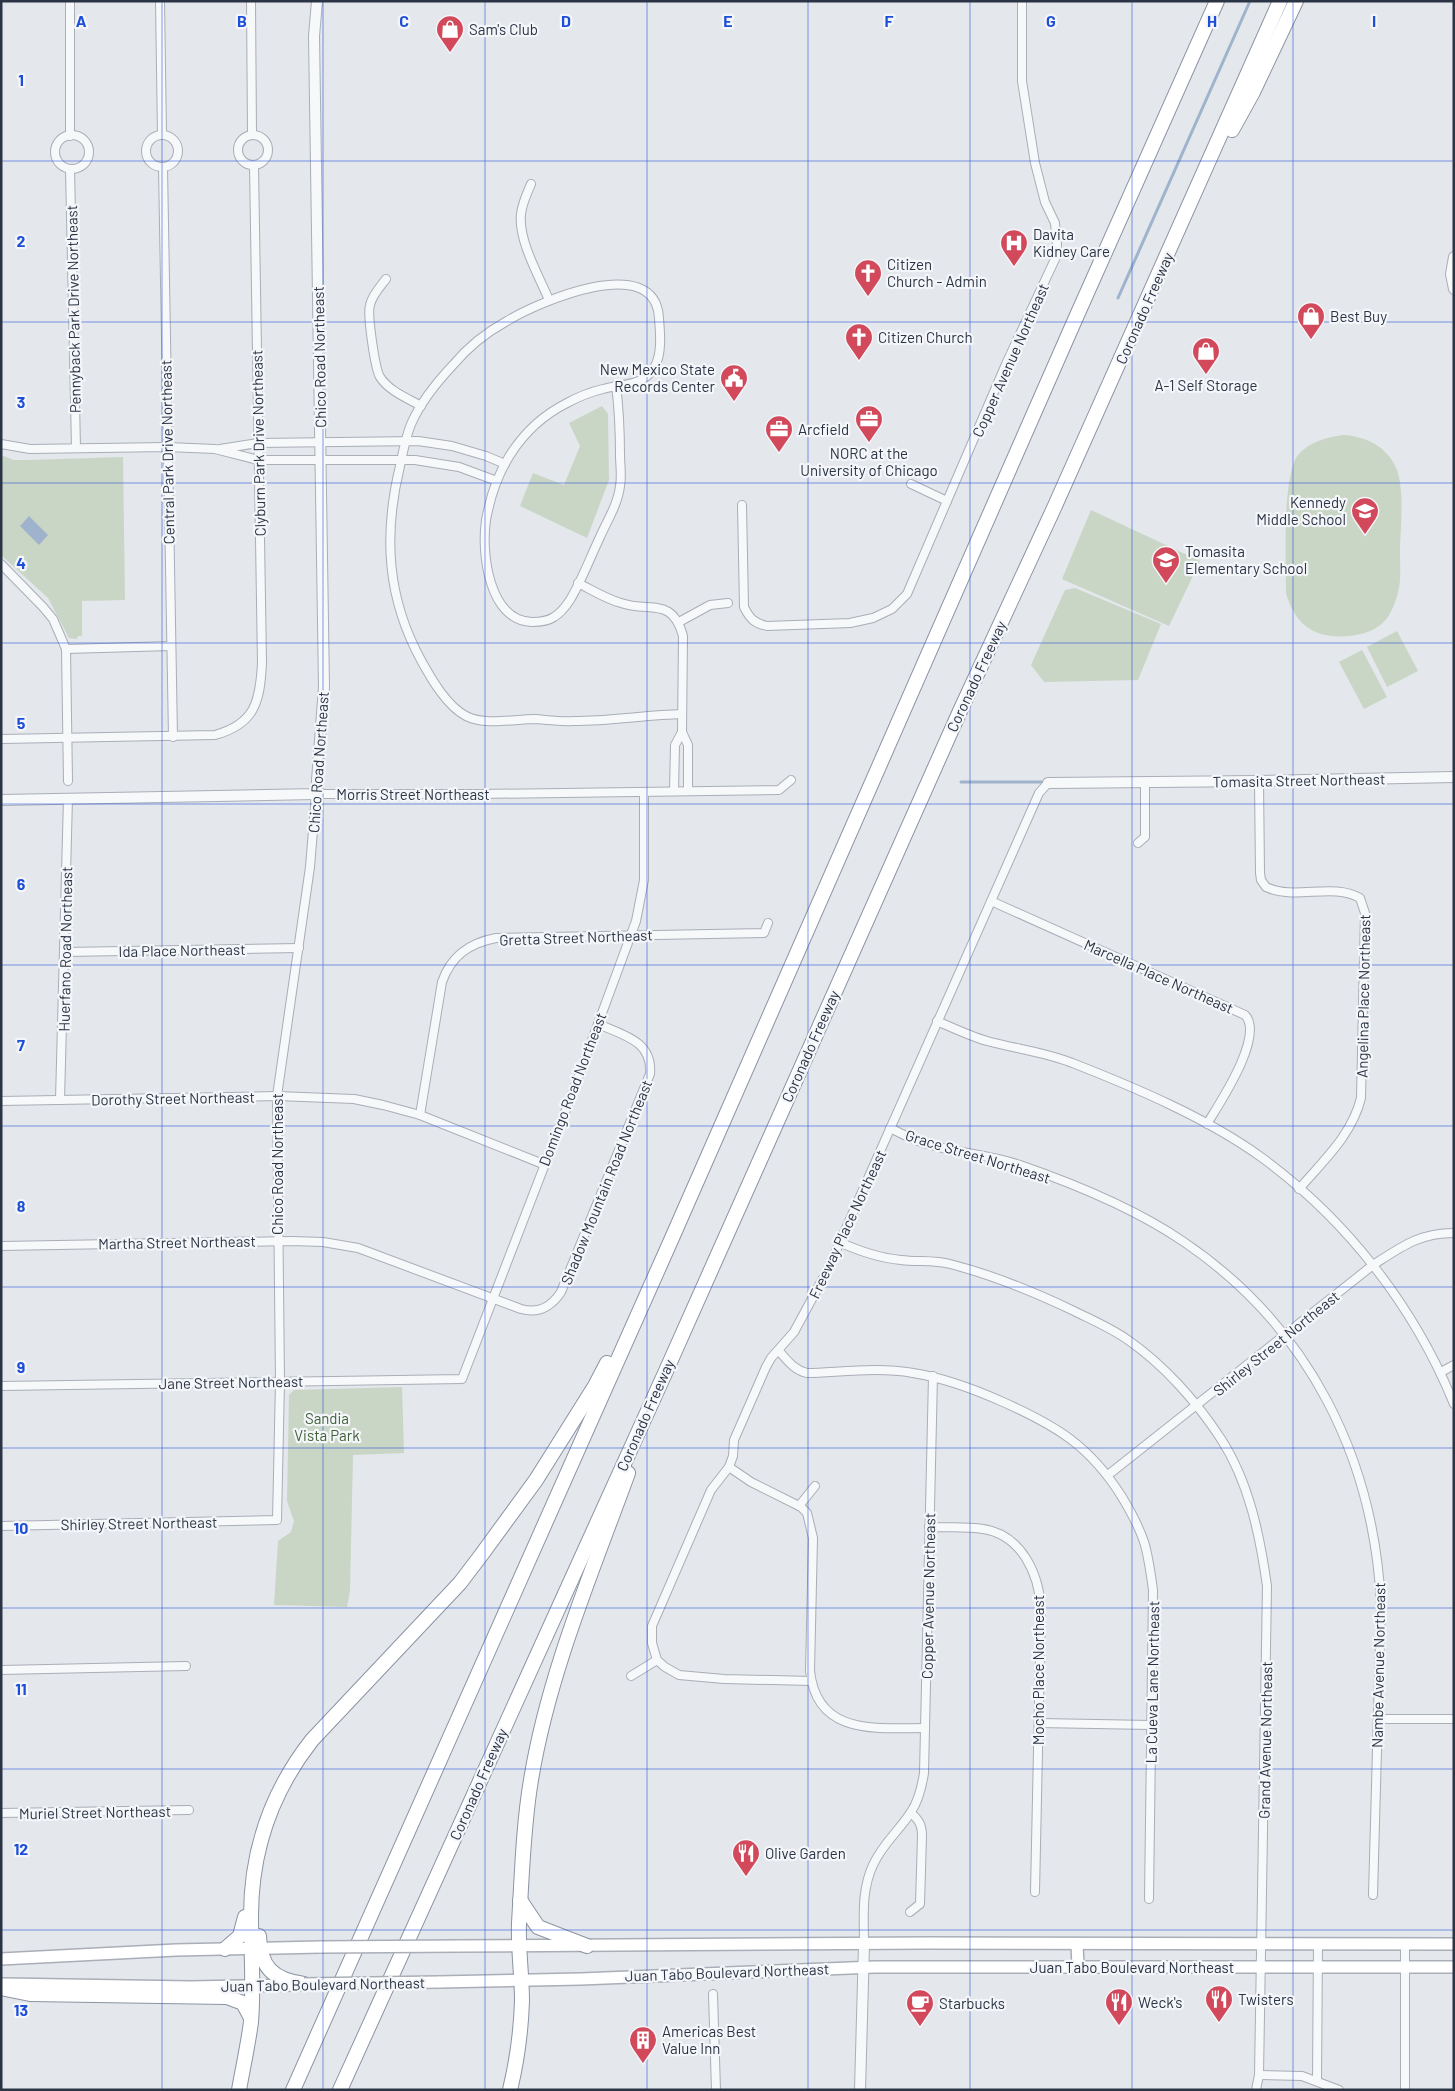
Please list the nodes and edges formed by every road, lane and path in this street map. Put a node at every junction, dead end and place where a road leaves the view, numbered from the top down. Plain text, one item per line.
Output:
1 (70, 1) edge
2 (160, 1) edge
3 (252, 1) edge
4 (317, 1) edge
5 (1022, 1) edge
6 (1210, 1) edge
7 (1217, 1) edge
8 (1280, 1) edge
9 (1296, 1) edge
10 (252, 134) junction
11 (162, 135) junction
12 (1157, 135) junction
13 (70, 136) junction
14 (254, 165) junction
15 (1208, 166) junction
16 (163, 167) junction
17 (70, 169) junction
18 (531, 184) dead end
19 (1454, 257) edge
20 (386, 279) dead end
21 (1454, 289) edge
22 (549, 300) junction
23 (616, 386) junction
24 (421, 406) junction
25 (320, 441) junction
26 (406, 441) junction
27 (258, 442) junction
28 (1, 444) edge
29 (167, 447) junction
30 (76, 448) junction
31 (215, 449) junction
32 (258, 460) junction
33 (321, 460) junction
34 (401, 460) junction
35 (505, 464) junction
36 (497, 481) junction
37 (911, 484) dead end
38 (947, 501) junction
39 (742, 505) dead end
40 (1, 564) edge
41 (578, 583) junction
42 (728, 603) dead end
43 (679, 622) junction
44 (171, 646) junction
45 (66, 649) junction
46 (682, 714) junction
47 (682, 732) junction
48 (173, 737) junction
49 (68, 738) junction
50 (1, 739) edge
51 (1454, 777) edge
52 (790, 780) dead end
53 (68, 781) dead end
54 (1259, 781) junction
55 (1048, 782) joint
56 (1145, 782) junction
57 (688, 791) junction
58 (644, 792) junction
59 (674, 792) junction
60 (316, 794) junction
61 (68, 798) junction
62 (1, 800) edge
63 (1138, 843) dead end
64 (991, 901) junction
65 (768, 923) dead end
66 (631, 935) junction
67 (299, 948) junction
68 (65, 952) junction
69 (938, 1021) junction
70 (598, 1024) junction
71 (276, 1096) junction
72 (60, 1100) junction
73 (1, 1101) edge
74 (420, 1115) junction
75 (1207, 1124) junction
76 (890, 1128) junction
77 (543, 1164) junction
78 (1299, 1189) junction
79 (1454, 1233) edge
80 (672, 1238) junction
81 (277, 1240) junction
82 (840, 1242) junction
83 (1, 1246) edge
84 (1373, 1265) junction
85 (493, 1299) junction
86 (1286, 1336) junction
87 (779, 1351) junction
88 (1454, 1365) edge
89 (666, 1371) junction
90 (1441, 1372) junction
91 (933, 1376) junction
92 (462, 1379) joint
93 (280, 1382) junction
94 (1, 1386) edge
95 (1454, 1404) edge
96 (1196, 1406) junction
97 (729, 1467) junction
98 (1108, 1475) junction
99 (815, 1486) dead end
100 (799, 1506) junction
101 (277, 1520) joint
102 (1, 1526) edge
103 (929, 1527) junction
104 (657, 1660) junction
105 (186, 1666) dead end
106 (1, 1670) edge
107 (631, 1676) dead end
108 (811, 1681) junction
109 (1454, 1719) edge
110 (1378, 1720) junction
111 (1039, 1723) junction
112 (1151, 1726) junction
113 (925, 1728) junction
114 (296, 1763) junction
115 (189, 1810) dead end
116 (911, 1813) junction
117 (1, 1814) edge
118 (1035, 1892) dead end
119 (1373, 1894) dead end
120 (1149, 1899) dead end
121 (520, 1900) junction
122 (910, 1912) dead end
123 (1077, 1944) junction
124 (1260, 1944) junction
125 (1318, 1944) junction
126 (1406, 1944) junction
127 (1454, 1944) edge
128 (864, 1945) junction
129 (518, 1946) junction
130 (586, 1946) junction
131 (255, 1948) junction
132 (225, 1949) junction
133 (1, 1959) edge
134 (1405, 1966) junction
135 (864, 1967) junction
136 (1078, 1967) junction
137 (1259, 1967) junction
138 (1318, 1967) junction
139 (1454, 1967) edge
140 (520, 1980) junction
141 (304, 1984) junction
142 (251, 1985) junction
143 (1, 1986) edge
144 (714, 1994) dead end
145 (251, 2022) junction
146 (1259, 2075) junction
147 (1317, 2081) junction
148 (240, 2090) edge
149 (293, 2090) edge
150 (340, 2090) edge
151 (510, 2090) edge
152 (716, 2090) edge
153 (860, 2090) edge
154 (1256, 2090) edge
155 (1339, 2090) edge
156 (1405, 2090) edge

1 - 13 street
2 - 11 street
3 - 10 street
4 - 25 street, Chico Road Northeast
5 - 38 street, Copper Avenue Northeast
6 - 12 highway
7 - 12 highway
8 - 15 highway, Coronado Freeway
9 - 15 highway
10 - 14 street
10 - 14 street
11 - 16 street
11 - 16 street
12 - 80 highway
13 - 17 street
13 - 17 street
14 - 27 street, Clyburn Park Drive Northeast
15 - 89 highway, Coronado Freeway
16 - 29 street, Central Park Drive Northeast
17 - 30 street, Pennyback Park Drive Northeast
18 - 22 street
19 - 21 street
20 - 24 street
22 - 23 street
22 - 24 street
23 - 35 street
23 - 41 street
24 - 26 street
25 - 26 street
25 - 27 street
25 - 33 street, Chico Road Northeast
26 - 34 street
26 - 35 street
27 - 31 street
27 - 32 street, Clyburn Park Drive Northeast
28 - 30 street
29 - 30 street
29 - 31 street
29 - 44 street, Central Park Drive Northeast
31 - 32 street
32 - 33 street
32 - 48 street, Clyburn Park Drive Northeast
33 - 34 street
33 - 60 street, Chico Road Northeast
34 - 36 street
34 - 46 street
35 - 36 street
36 - 41 street
37 - 38 street
38 - 39 street, Copper Avenue Northeast
40 - 45 street
41 - 43 street
42 - 43 street
43 - 46 street
44 - 45 street
44 - 48 street, Central Park Drive Northeast
45 - 49 street
46 - 47 street
47 - 57 street
47 - 59 street
48 - 49 street
49 - 50 street
49 - 53 street
51 - 54 street, Tomasita Street Northeast
52 - 57 street, Morris Street Northeast
54 - 56 street, Tomasita Street Northeast
54 - 78 street, Angelina Place Northeast
55 - 56 street, Tomasita Street Northeast
55 - 64 street, Freeway Place Northeast
56 - 63 street
57 - 59 street, Morris Street Northeast
58 - 59 street, Morris Street Northeast
58 - 60 street, Morris Street Northeast
58 - 66 street, Domingo Road Northeast
60 - 61 street, Morris Street Northeast
60 - 67 street, Chico Road Northeast
61 - 62 street, Morris Street Northeast
61 - 68 street, Huerfano Road Northeast
64 - 69 street, Freeway Place Northeast
64 - 75 street, Marcella Place Northeast
65 - 66 street, Gretta Street Northeast
66 - 70 street, Domingo Road Northeast
66 - 74 street, Gretta Street Northeast
67 - 68 street, Ida Place Northeast
67 - 71 street, Chico Road Northeast
68 - 72 street, Huerfano Road Northeast
69 - 75 street
69 - 76 street, Freeway Place Northeast
70 - 77 street, Domingo Road Northeast
70 - 85 street, Shadow Mountain Road Northeast
71 - 72 street, Dorothy Street Northeast
71 - 74 street, Dorothy Street Northeast
71 - 81 street, Chico Road Northeast
72 - 73 street, Dorothy Street Northeast
74 - 77 street, Dorothy Street Northeast
75 - 78 street
76 - 82 street, Freeway Place Northeast
76 - 86 street, Grace Street Northeast
77 - 85 street, Domingo Road Northeast
78 - 84 street
79 - 84 street, Shirley Street Northeast
80 - 114 highway
80 - 149 highway
81 - 83 street, Martha Street Northeast
81 - 85 street, Martha Street Northeast
81 - 93 street, Chico Road Northeast
82 - 87 street, Freeway Place Northeast
82 - 96 street, Grand Avenue Northeast
84 - 86 street, Shirley Street Northeast
84 - 90 street
85 - 92 street, Domingo Road Northeast
86 - 96 street, Shirley Street Northeast
86 - 110 street, Nambe Avenue Northeast
87 - 91 street
87 - 97 street, Freeway Place Northeast
88 - 90 street
89 - 121 highway
89 - 150 highway, Coronado Freeway
90 - 95 street
91 - 98 street
91 - 103 street, Copper Avenue Northeast
92 - 93 street, Jane Street Northeast
93 - 94 street, Jane Street Northeast
93 - 101 street, Chico Road Northeast
96 - 98 street, Shirley Street Northeast
96 - 124 street, Grand Avenue Northeast
97 - 100 street
97 - 104 street, Freeway Place Northeast
98 - 112 street, La Cueva Lane Northeast
99 - 100 street
100 - 108 street
101 - 102 street, Shirley Street Northeast
103 - 111 street, Mocho Place Northeast
103 - 113 street, Copper Avenue Northeast
104 - 107 street
104 - 108 street
105 - 106 street
108 - 113 street
109 - 110 street
110 - 119 street, Nambe Avenue Northeast
111 - 112 street
111 - 118 street, Mocho Place Northeast
112 - 120 street, La Cueva Lane Northeast
113 - 116 street, Copper Avenue Northeast
114 - 131 highway
114 - 132 highway
115 - 117 street, Muriel Street Northeast
116 - 122 street
116 - 128 street, Copper Avenue Northeast
121 - 129 highway
121 - 130 highway
123 - 124 main road, Juan Tabo Boulevard Northeast
123 - 128 main road, Juan Tabo Boulevard Northeast
123 - 136 main road
124 - 125 main road, Juan Tabo Boulevard Northeast
124 - 137 street, Grand Avenue Northeast
125 - 126 main road, Juan Tabo Boulevard Northeast
125 - 138 street
126 - 127 main road, Juan Tabo Boulevard Northeast
126 - 134 street
128 - 130 main road, Juan Tabo Boulevard Northeast
128 - 135 street, Copper Avenue Northeast
129 - 130 main road, Juan Tabo Boulevard Northeast
129 - 131 main road, Juan Tabo Boulevard Northeast, bridge
129 - 140 highway
131 - 132 main road, Juan Tabo Boulevard Northeast
131 - 141 highway
131 - 142 highway
132 - 133 main road, Juan Tabo Boulevard Northeast
134 - 138 main road, Juan Tabo Boulevard Northeast
134 - 139 main road, Juan Tabo Boulevard Northeast
134 - 156 street
135 - 136 main road, Juan Tabo Boulevard Northeast
135 - 140 main road, Juan Tabo Boulevard Northeast
135 - 153 street, Copper Avenue Northeast
136 - 137 main road, Juan Tabo Boulevard Northeast
137 - 138 main road, Juan Tabo Boulevard Northeast
137 - 146 street, Grand Avenue Northeast
138 - 147 street
140 - 141 main road, Juan Tabo Boulevard Northeast, bridge
140 - 151 highway
141 - 142 main road, Juan Tabo Boulevard Northeast
142 - 143 main road, Juan Tabo Boulevard Northeast
142 - 145 highway
143 - 145 highway
144 - 152 street
145 - 148 highway
146 - 147 street
146 - 154 street, Grand Avenue Northeast
147 - 155 street

